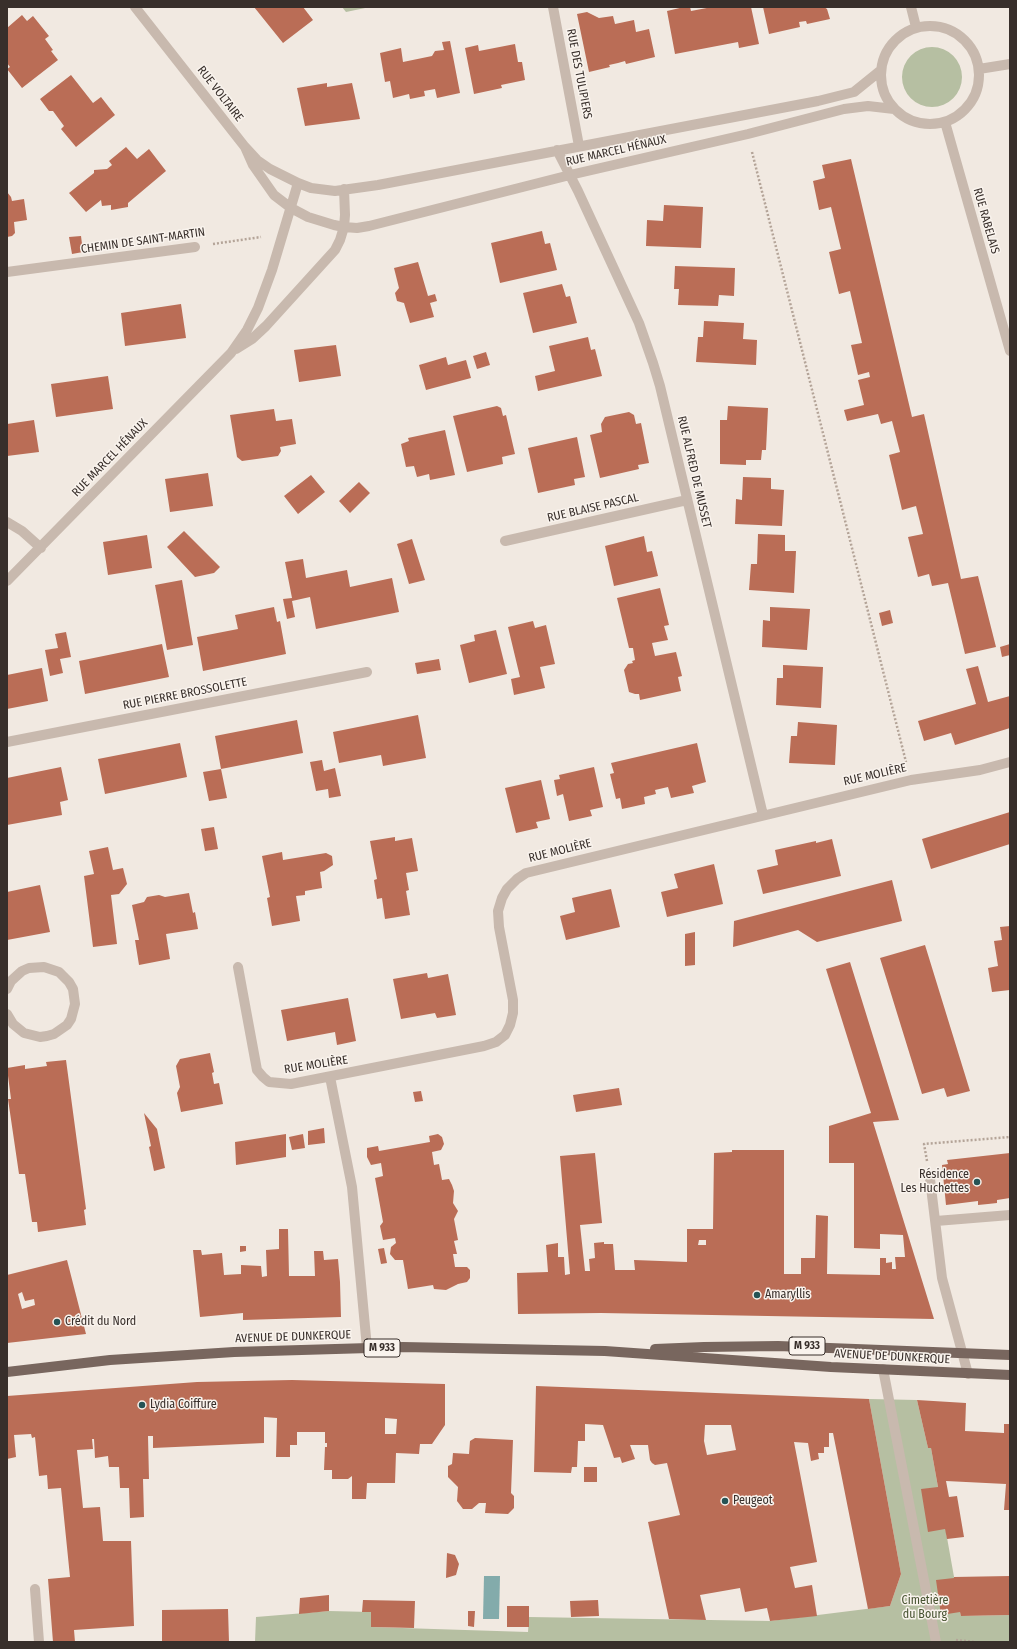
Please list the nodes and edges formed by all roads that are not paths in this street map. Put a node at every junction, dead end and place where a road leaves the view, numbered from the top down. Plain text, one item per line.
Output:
1 (135, 7) edge
2 (553, 7) edge
3 (910, 7) edge
4 (916, 27) junction
5 (1010, 64) edge
6 (979, 69) junction
7 (880, 71) junction
8 (894, 109) junction
9 (945, 122) junction
10 (579, 146) junction
11 (245, 147) junction
12 (557, 150) junction
13 (570, 175) junction
14 (298, 183) junction
15 (344, 189) junction
16 (291, 208) junction
17 (344, 227) junction
18 (194, 247) road end
19 (7, 272) edge
20 (1010, 351) edge
21 (231, 353) junction
22 (686, 500) junction
23 (7, 522) edge
24 (505, 541) dead end
25 (41, 548) junction
26 (7, 581) edge
27 (367, 672) dead end
28 (7, 742) edge
29 (1010, 762) edge
30 (763, 815) junction
31 (238, 967) dead end
32 (7, 989) edge
33 (7, 1014) edge
34 (330, 1077) junction
35 (930, 1179) road end
36 (1010, 1216) edge
37 (936, 1221) junction
38 (366, 1348) junction
39 (605, 1351) junction
40 (963, 1353) junction
41 (1010, 1355) edge
42 (883, 1369) junction
43 (7, 1372) edge
44 (968, 1374) junction
45 (1010, 1375) edge
46 (35, 1589) dead end
47 (39, 1642) edge
48 (936, 1642) edge

1 - 11 street, RUE VOLTAIRE
2 - 10 street, RUE DES TULIPIERS
3 - 4 street
4 - 6 street
4 - 7 street
5 - 6 street
6 - 9 street
7 - 8 street
7 - 10 street, RUE MARCEL HÉNAUX
8 - 9 street
8 - 13 street, RUE MARCEL HÉNAUX
9 - 20 street, RUE RABELAIS
10 - 12 street, RUE MARCEL HÉNAUX
11 - 14 street, RUE VOLTAIRE
11 - 16 street, RUE MARCEL HÉNAUX
12 - 13 street, RUE ALFRED DE MUSSET
12 - 15 street, RUE MARCEL HÉNAUX
13 - 17 street, RUE MARCEL HÉNAUX
13 - 22 street, RUE ALFRED DE MUSSET
14 - 15 street, RUE MARCEL HÉNAUX
14 - 16 street, RUE MARCEL HÉNAUX
15 - 17 street, RUE MARCEL HÉNAUX
16 - 17 street, RUE MARCEL HÉNAUX
16 - 21 street, RUE MARCEL HÉNAUX
17 - 21 street, RUE MARCEL HÉNAUX
18 - 19 street, CHEMIN DE SAINT-MARTIN
21 - 25 street, RUE MARCEL HÉNAUX
22 - 24 street, RUE BLAISE PASCAL
22 - 30 street, RUE ALFRED DE MUSSET
23 - 25 street
25 - 26 street, RUE MARCEL HÉNAUX
27 - 28 street, RUE PIERRE BROSSOLETTE
29 - 30 street, RUE MOLIÈRE
30 - 34 street, RUE MOLIÈRE
31 - 34 street, RUE MOLIÈRE
32 - 33 street
34 - 38 street
35 - 37 street
36 - 37 street
37 - 40 street
38 - 39 main road, AVENUE DE DUNKERQUE / M 933
38 - 43 main road, AVENUE DE DUNKERQUE / M 933
39 - 40 main road, AVENUE DE DUNKERQUE / M 933
39 - 42 main road, AVENUE DE DUNKERQUE / M 933
40 - 41 main road, AVENUE DE DUNKERQUE / M 933
40 - 44 street
42 - 44 main road, AVENUE DE DUNKERQUE / M 933
42 - 48 street
44 - 45 main road, AVENUE DE DUNKERQUE / M 933
46 - 47 street

